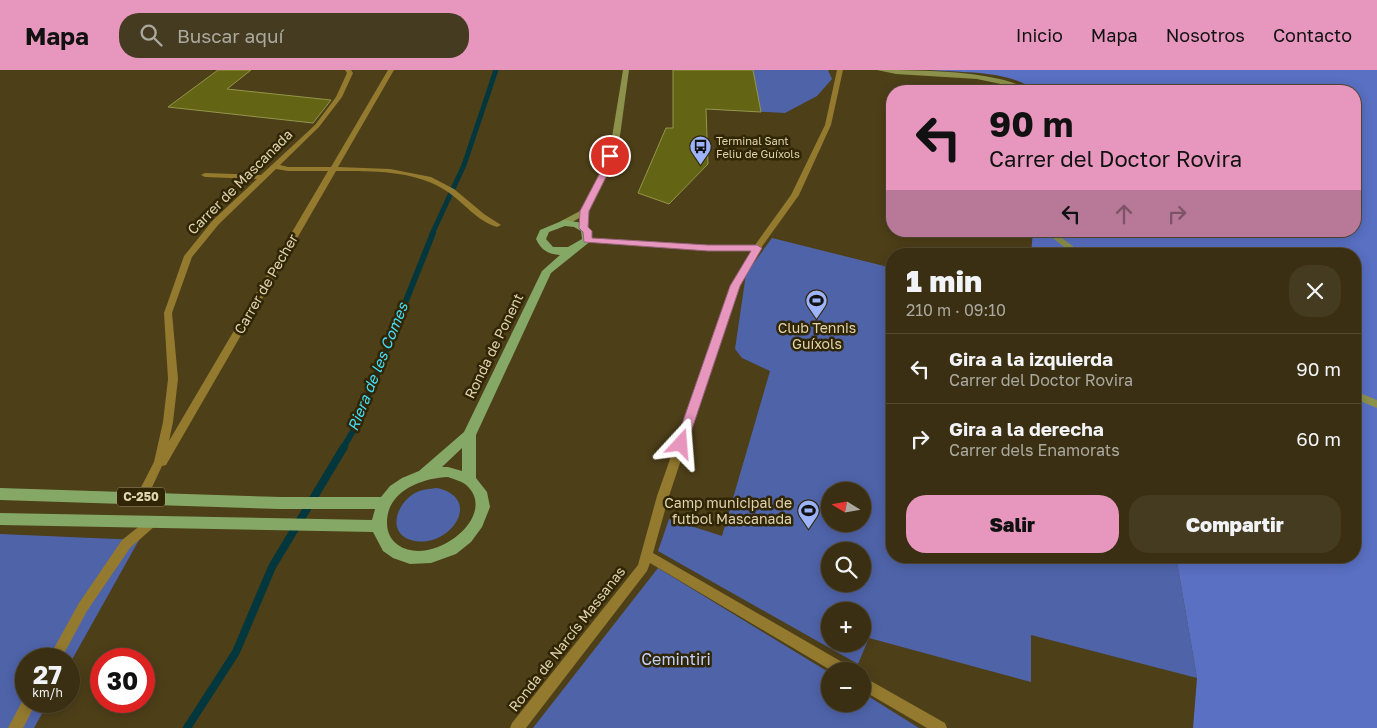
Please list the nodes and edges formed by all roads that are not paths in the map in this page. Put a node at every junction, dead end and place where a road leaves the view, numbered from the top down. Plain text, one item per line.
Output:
1 (348, 70) edge
2 (391, 70) edge
3 (626, 70) edge
4 (840, 70) edge
5 (880, 70) edge
6 (1014, 85) edge
7 (275, 166) junction
8 (333, 170) junction
9 (205, 175) dead end
10 (258, 177) dead end
11 (585, 211) junction
12 (564, 223) junction
13 (497, 225) dead end
14 (584, 228) junction
15 (1056, 237) edge
16 (587, 240) junction
17 (546, 247) junction
18 (757, 248) junction
19 (1071, 248) edge
20 (572, 250) junction
21 (547, 271) junction
22 (1361, 397) edge
23 (1377, 404) edge
24 (469, 435) junction
25 (424, 474) junction
26 (468, 479) junction
27 (0, 494) edge
28 (142, 497) junction
29 (385, 502) junction
30 (0, 519) edge
31 (151, 523) junction
32 (379, 526) junction
33 (646, 554) junction
34 (60, 648) edge
35 (829, 662) edge
36 (871, 687) edge
37 (23, 713) edge
38 (15, 728) edge
39 (517, 728) edge
40 (940, 728) edge

1 - 7 street, Carrer de Mascanada
2 - 8 street, Carrer de Pecher
3 - 11 main road
4 - 18 street, Ronda de Narcís Massanas
5 - 6 main road
7 - 8 street
7 - 28 street, Carrer de Mascanada
8 - 13 street
8 - 28 street, Carrer de Pecher
9 - 10 street
11 - 12 main road
11 - 14 main road
12 - 14 main road
12 - 17 main road, Ronda de Ponent
14 - 16 main road
15 - 19 main road
16 - 18 street
16 - 20 main road, Ronda de Ponent
17 - 20 main road
17 - 21 main road, Ronda de Ponent
18 - 33 street, Ronda de Narcís Massanas
20 - 21 main road, Ronda de Ponent
21 - 24 main road, Ronda de Ponent
22 - 23 main road
24 - 25 main road
24 - 26 main road
25 - 26 main road
25 - 29 main road
26 - 32 main road
27 - 28 main road, C-250
28 - 29 main road, C-250
29 - 32 main road
30 - 31 main road, C-250
31 - 32 main road, C-250
31 - 34 street
33 - 35 street
33 - 39 street, Ronda de Narcís Massanas
36 - 40 street
37 - 38 street

